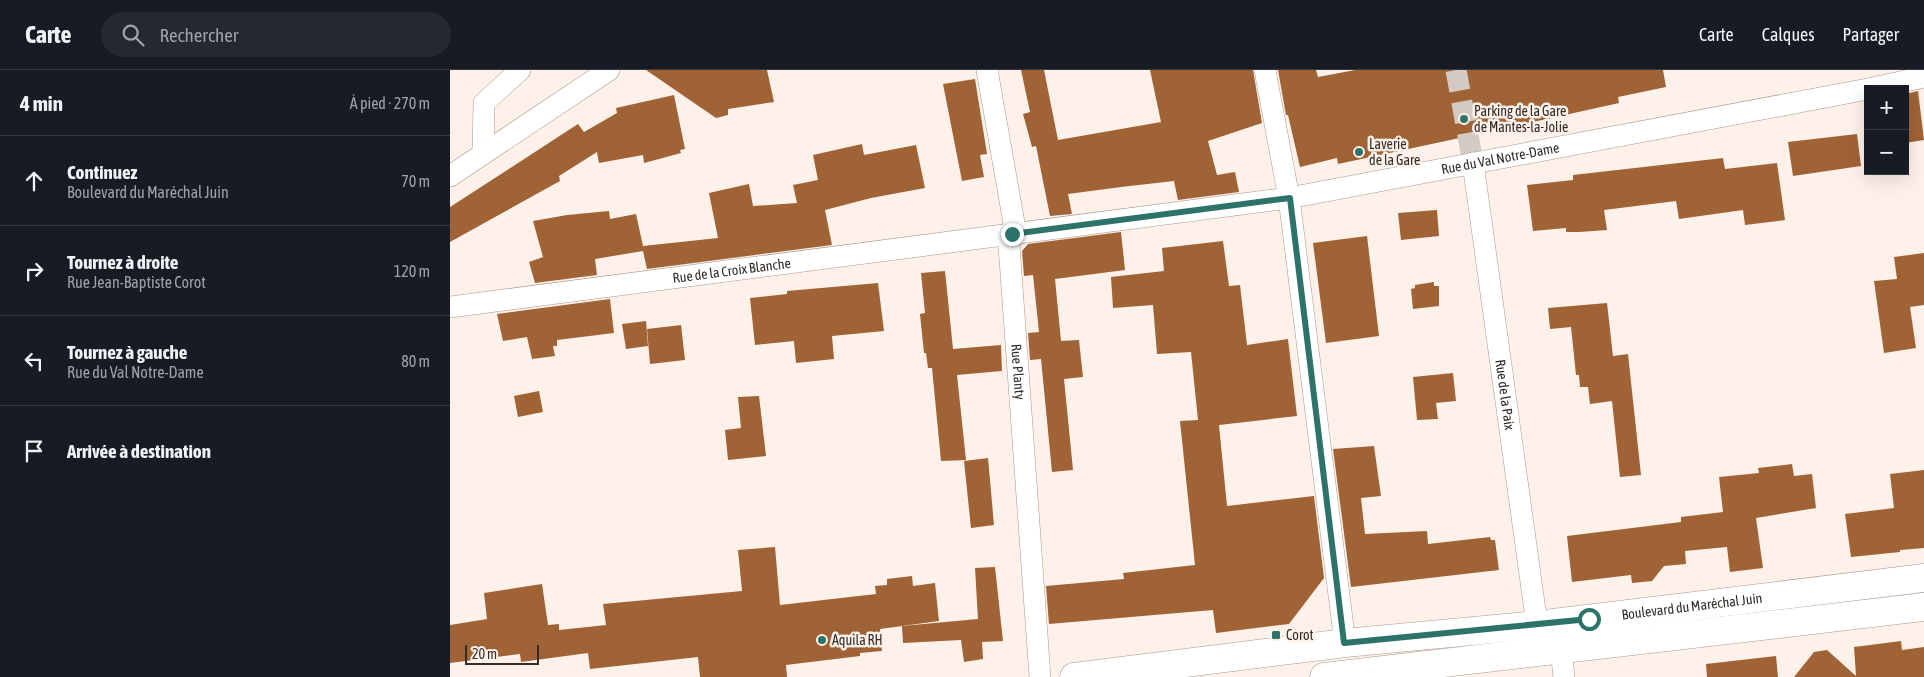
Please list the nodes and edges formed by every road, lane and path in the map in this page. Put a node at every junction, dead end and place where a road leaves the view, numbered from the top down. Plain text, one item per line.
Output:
1 (520, 70) edge
2 (609, 70) edge
3 (987, 70) edge
4 (1265, 70) edge
5 (1924, 77) edge
6 (1887, 85) edge
7 (1864, 90) edge
8 (483, 154) junction
9 (1473, 163) junction
10 (450, 176) edge
11 (1290, 198) junction
12 (1012, 234) junction
13 (450, 307) edge
14 (1924, 578) edge
15 (1924, 607) edge
16 (1537, 626) junction
17 (1344, 643) junction
18 (1561, 649) junction
19 (1040, 677) edge
20 (1074, 677) edge
21 (1324, 677) edge
22 (1564, 677) edge

1 - 8 street
2 - 8 street
3 - 12 street, Rue Planty
4 - 11 street
5 - 6 street, Rue du Val Notre-Dame
7 - 9 street, Rue du Val Notre-Dame
8 - 10 street
9 - 11 street, Rue du Val Notre-Dame
9 - 16 street, Rue de la Paix
11 - 12 street, Rue du Val Notre-Dame
11 - 17 street
12 - 13 street, Rue de la Croix Blanche
12 - 19 street, Rue Planty
14 - 16 main road, Boulevard du Maréchal Juin
15 - 18 main road, Boulevard du Maréchal Juin
16 - 17 main road, Boulevard du Maréchal Juin
16 - 18 street
17 - 20 main road, Boulevard du Maréchal Juin
18 - 21 main road, Boulevard du Maréchal Juin
18 - 22 street

